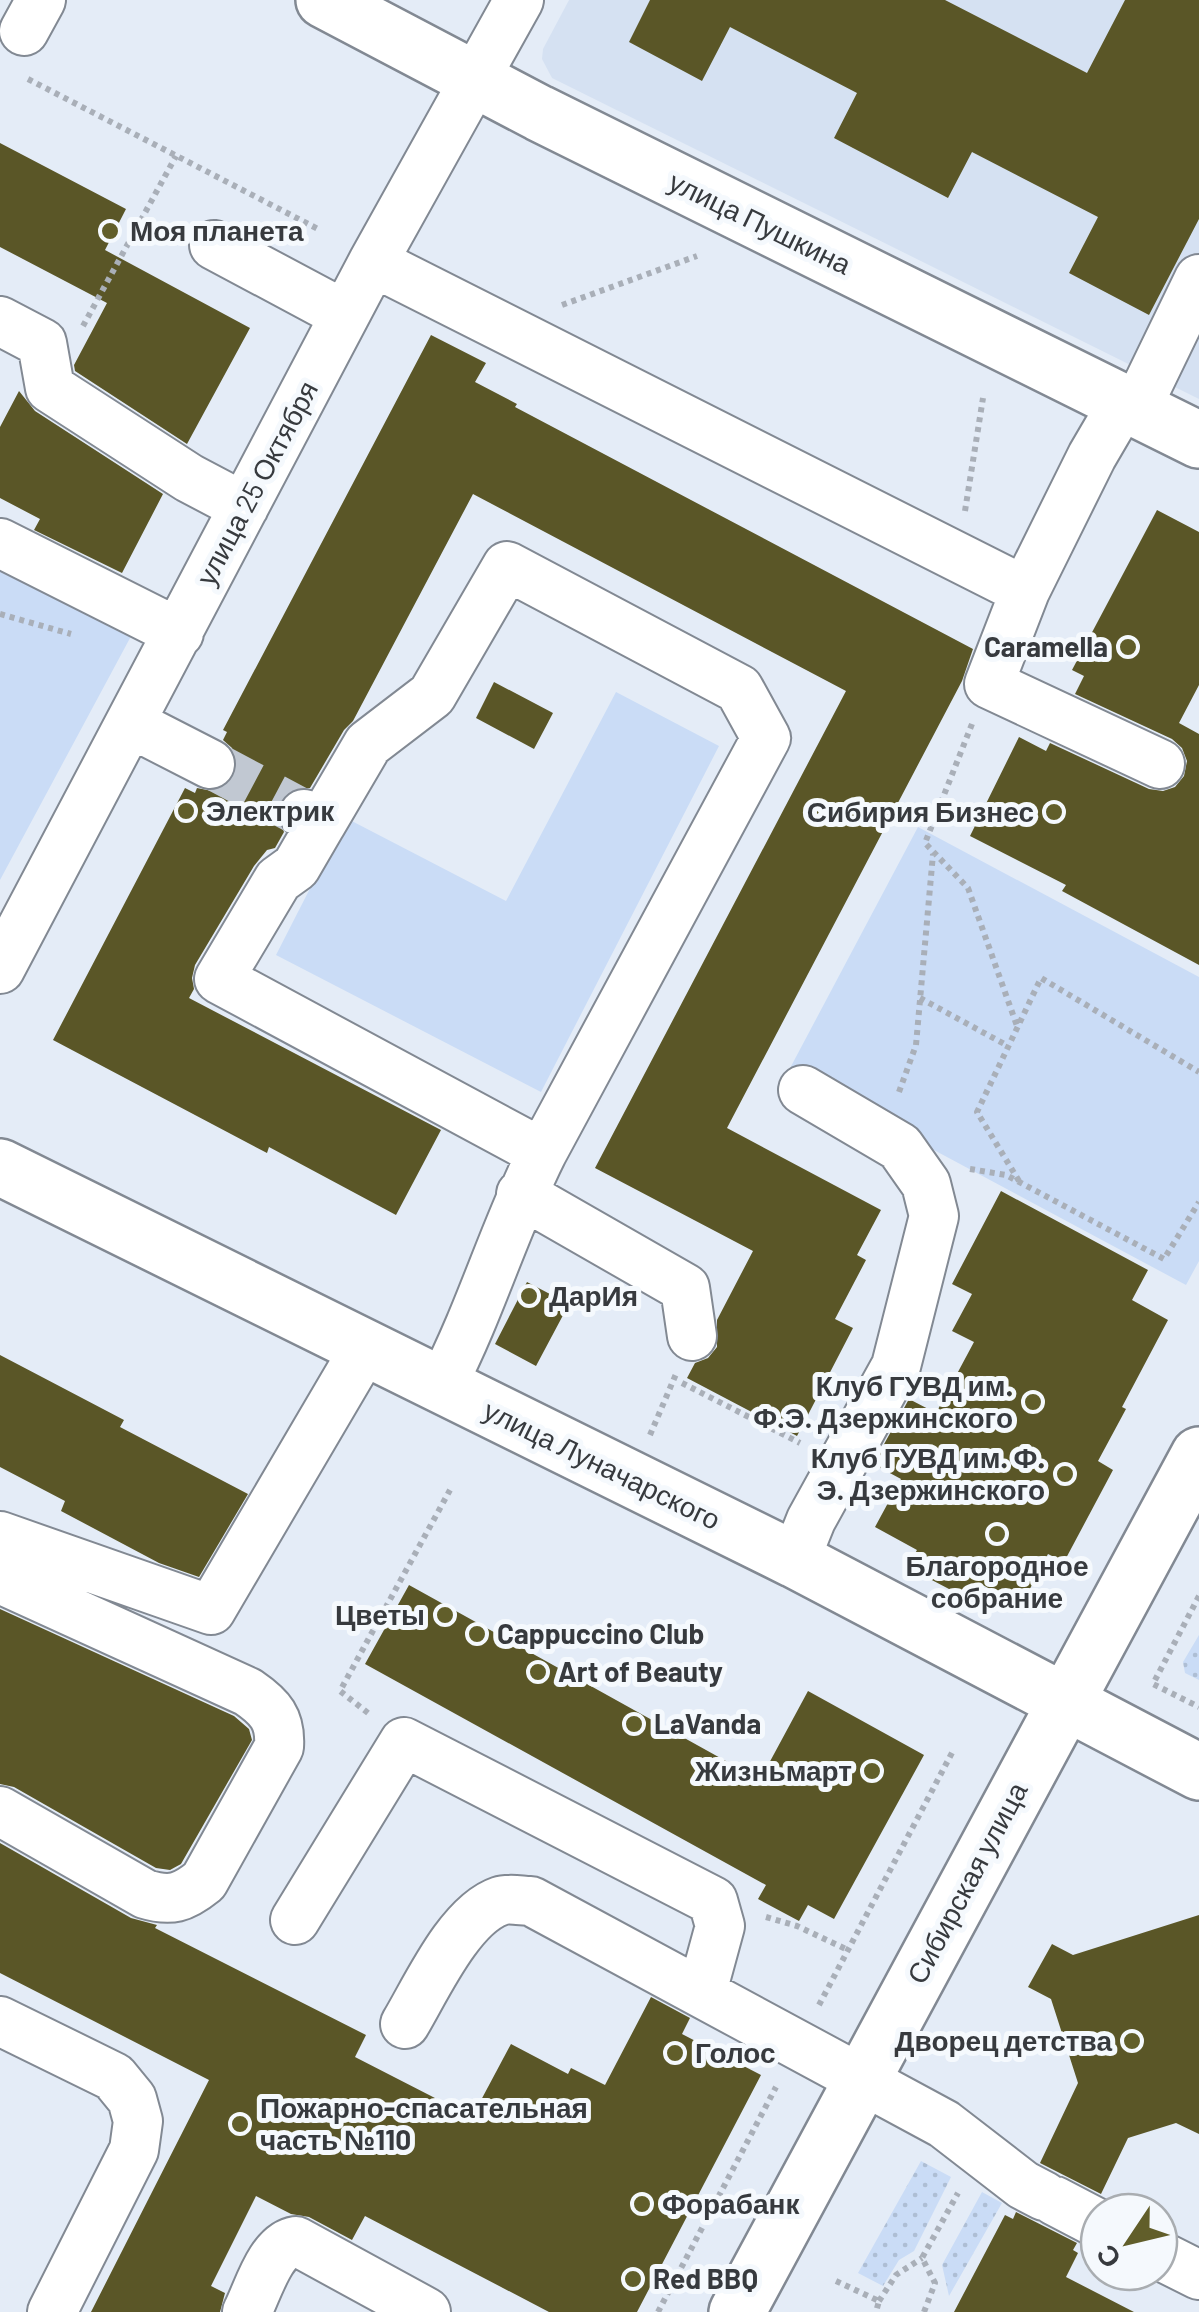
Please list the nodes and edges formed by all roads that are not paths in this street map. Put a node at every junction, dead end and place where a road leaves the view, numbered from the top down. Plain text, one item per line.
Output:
1 (324, 0) edge
2 (519, 0) edge
3 (474, 80) junction
4 (214, 245) dead end
5 (373, 262) junction
6 (1199, 279) edge
7 (346, 315) junction
8 (0, 321) edge
9 (1130, 406) junction
10 (1199, 440) edge
11 (244, 507) junction
12 (0, 543) edge
13 (1025, 591) junction
14 (179, 633) junction
15 (130, 723) junction
16 (210, 764) tunnel mouth
17 (1160, 764) dead end
18 (0, 969) edge
19 (803, 1090) dead end
20 (0, 1168) edge
21 (532, 1174) junction
22 (365, 1348) junction
23 (683, 1358) road end
24 (442, 1386) junction
25 (1199, 1455) edge
26 (0, 1536) edge
27 (795, 1560) junction
28 (0, 1579) edge
29 (211, 1610) junction
30 (182, 1664) junction
31 (1066, 1703) junction
32 (1199, 1772) edge
33 (0, 1811) edge
34 (295, 1920) dead end
35 (702, 1992) junction
36 (0, 2021) edge
37 (405, 2024) dead end
38 (860, 2082) junction
39 (1079, 2213) edge
40 (255, 2309) edge
41 (52, 2312) edge
42 (426, 2312) edge
43 (737, 2312) edge

1 - 3 main road, улица Пушкина
2 - 3 street, улица 25 Октября
3 - 5 street, улица 25 Октября
3 - 9 main road, улица Пушкина
4 - 7 street
5 - 7 street, улица 25 Октября
5 - 13 street
6 - 9 street
7 - 11 street, улица 25 Октября
8 - 11 street
9 - 10 main road, улица Пушкина
9 - 13 street
11 - 14 street, улица 25 Октября
12 - 14 street
13 - 17 street
14 - 15 street, улица 25 Октября
15 - 16 street
15 - 18 street, улица 25 Октября
19 - 27 street
20 - 22 main road, улица Луначарского
21 - 21 street
21 - 23 street
21 - 24 street
22 - 24 main road, улица Луначарского
22 - 29 street
24 - 27 main road, улица Луначарского
25 - 31 main road, Сибирская улица
26 - 29 street
27 - 31 main road, улица Луначарского
28 - 30 street
29 - 30 street
30 - 33 street
31 - 32 main road, улица Луначарского
31 - 38 main road, Сибирская улица
34 - 35 street
35 - 37 street
35 - 38 street
36 - 41 street
38 - 39 street
38 - 43 main road, Сибирская улица
40 - 42 street

